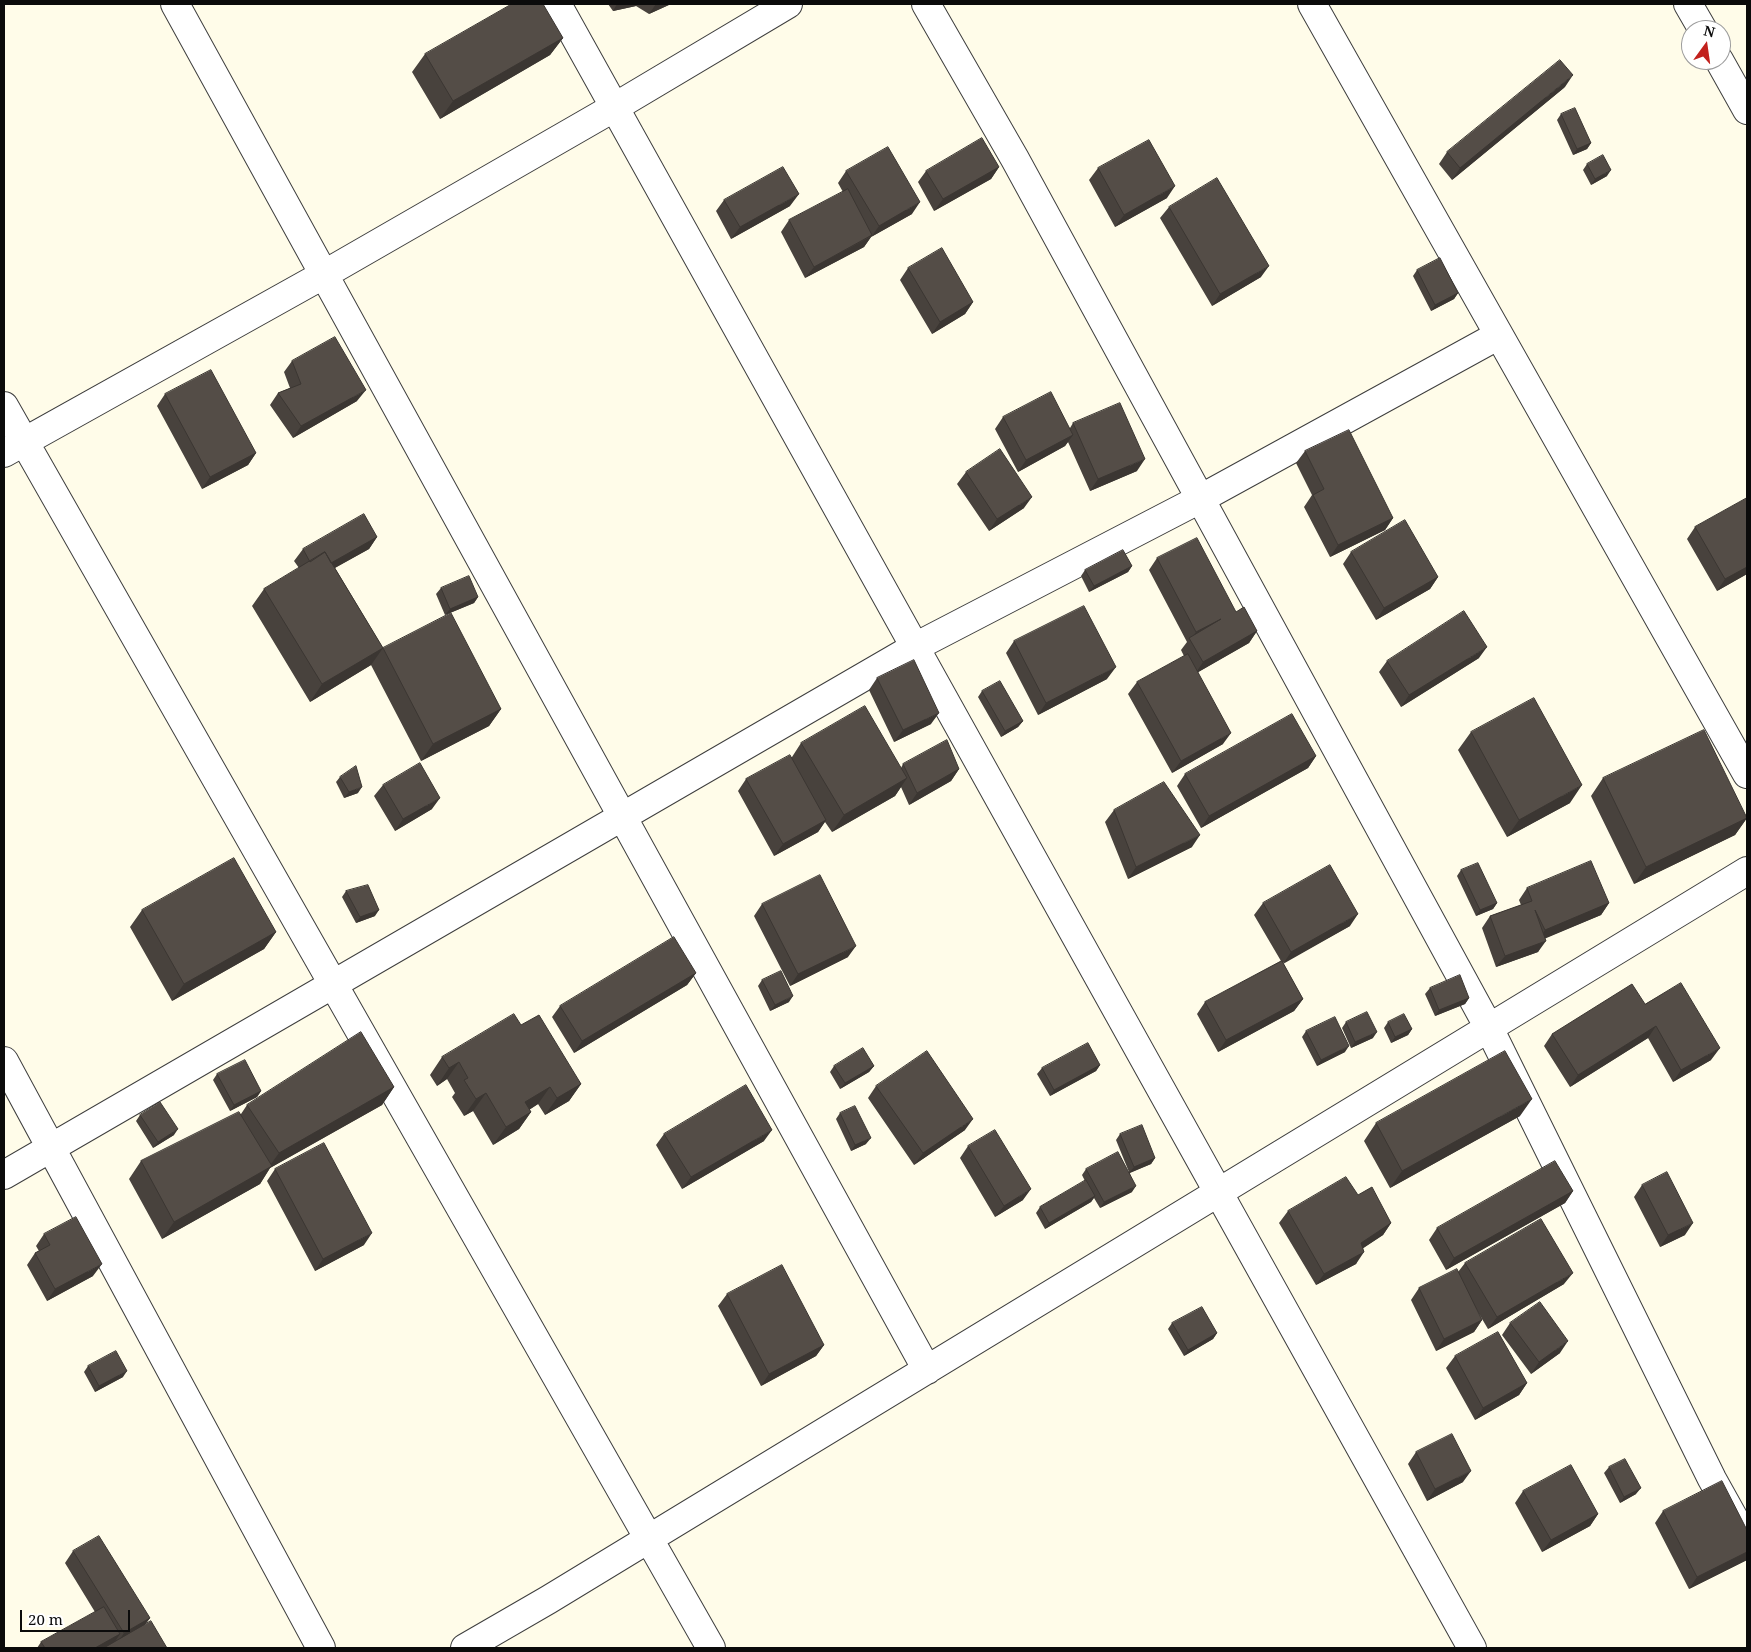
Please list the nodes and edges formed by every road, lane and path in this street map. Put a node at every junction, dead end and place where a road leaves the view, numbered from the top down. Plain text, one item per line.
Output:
1 (175, 4) edge
2 (557, 4) edge
3 (788, 4) edge
4 (926, 4) edge
5 (1312, 4) edge
6 (1688, 4) edge
7 (1697, 20) edge
8 (1725, 70) edge
9 (614, 107) junction
10 (1747, 110) edge
11 (323, 275) junction
12 (1499, 335) junction
13 (4, 406) edge
14 (14, 447) edge
15 (1200, 499) junction
16 (915, 647) junction
17 (1747, 774) edge
18 (622, 817) junction
19 (1747, 871) edge
20 (332, 984) junction
21 (1489, 1028) junction
22 (4, 1061) edge
23 (50, 1146) junction
24 (4, 1175) edge
25 (1219, 1192) junction
26 (927, 1370) junction
27 (648, 1539) junction
28 (1747, 1542) edge
29 (321, 1648) edge
30 (465, 1648) edge
31 (711, 1648) edge
32 (1472, 1648) edge

1 - 11 street
2 - 9 street
3 - 9 street
4 - 15 street
5 - 12 street
6 - 7 street
8 - 10 street
9 - 11 street
9 - 16 street
11 - 14 street
11 - 18 street
12 - 15 street
12 - 17 street
13 - 14 street
14 - 20 street
15 - 16 street
15 - 21 street
16 - 18 street
16 - 25 street
18 - 20 street
18 - 26 street
19 - 21 street
20 - 23 street
20 - 27 street
21 - 25 street
21 - 28 street
22 - 23 street
23 - 24 street
23 - 29 street
25 - 26 street
25 - 32 street
26 - 27 street
27 - 30 street
27 - 31 street

